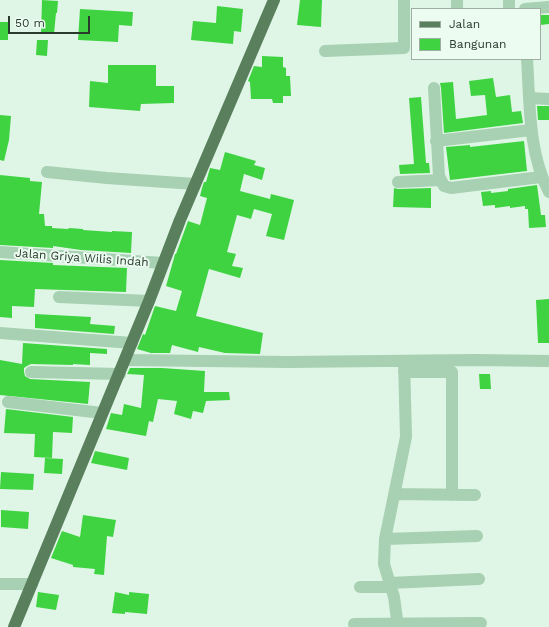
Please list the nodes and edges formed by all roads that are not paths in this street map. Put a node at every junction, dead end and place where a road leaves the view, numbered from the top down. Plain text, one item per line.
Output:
1 (274, 0) edge
2 (404, 0) edge
3 (549, 7) edge
4 (536, 8) edge
5 (408, 33) edge
6 (325, 51) dead end
7 (527, 60) edge
8 (434, 88) dead end
9 (530, 98) junction
10 (549, 99) edge
11 (531, 130) junction
12 (436, 141) junction
13 (47, 172) dead end
14 (541, 177) junction
15 (440, 180) junction
16 (398, 182) dead end
17 (195, 184) junction
18 (549, 192) edge
19 (0, 252) edge
20 (163, 263) junction
21 (59, 297) dead end
22 (149, 302) junction
23 (0, 333) edge
24 (132, 343) junction
25 (125, 360) junction
26 (549, 361) edge
27 (404, 367) junction
28 (32, 372) dead end
29 (120, 374) junction
30 (8, 402) dead end
31 (102, 414) junction
32 (395, 494) junction
33 (452, 495) junction
34 (475, 495) dead end
35 (477, 536) dead end
36 (385, 539) junction
37 (479, 579) dead end
38 (0, 584) edge
39 (32, 584) junction
40 (390, 585) junction
41 (360, 587) dead end
42 (481, 623) dead end
43 (354, 624) dead end
44 (398, 626) edge
45 (14, 627) edge

1 - 17 main road
2 - 5 street
3 - 4 street
5 - 6 street
7 - 9 street
8 - 12 street
9 - 10 street
9 - 11 street
11 - 12 street
11 - 14 street
12 - 15 street
13 - 17 street
14 - 15 street
14 - 18 street
15 - 16 street
17 - 20 main road
19 - 20 street, Jalan Griya Wilis Indah
20 - 22 main road
21 - 22 street
22 - 24 main road
23 - 24 street
24 - 25 main road
25 - 27 street
25 - 29 main road
26 - 27 street
27 - 32 street
27 - 33 street
28 - 29 street
29 - 31 main road
30 - 31 street
31 - 39 main road
32 - 33 street
32 - 36 street
33 - 34 street
35 - 36 street
36 - 40 street
37 - 40 street
38 - 39 street
39 - 45 main road
40 - 41 street
40 - 44 street
42 - 44 street
43 - 44 street

